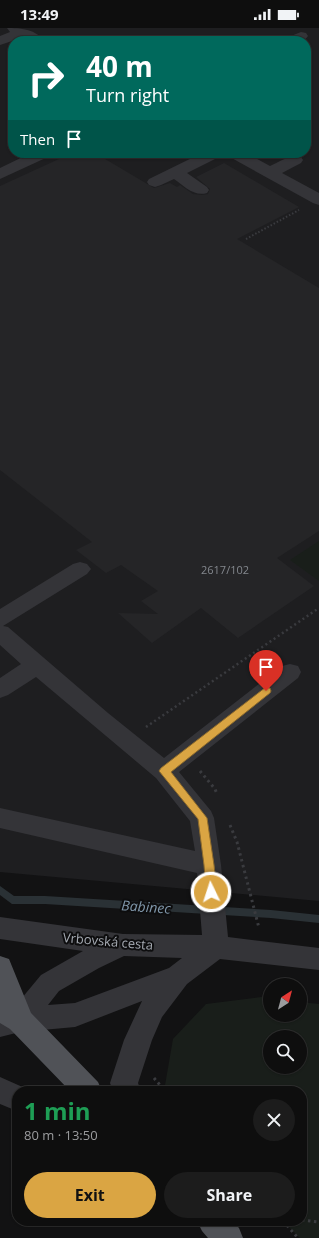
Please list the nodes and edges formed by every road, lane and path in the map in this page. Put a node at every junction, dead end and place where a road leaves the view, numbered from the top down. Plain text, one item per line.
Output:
1 (18, 30) edge
2 (8, 36) edge
3 (28, 36) edge
4 (0, 157) edge
5 (33, 158) edge
6 (204, 158) edge
7 (243, 158) edge
8 (295, 160) dead end
9 (16, 166) junction
10 (175, 172) junction
11 (270, 173) junction
12 (0, 174) edge
13 (155, 182) dead end
14 (201, 190) dead end
15 (319, 200) edge
16 (246, 239) dead end
17 (80, 569) dead end
18 (319, 608) edge
19 (0, 619) edge
20 (0, 633) edge
21 (38, 665) junction
22 (290, 672) dead end
23 (0, 689) edge
24 (126, 740) junction
25 (198, 769) dead end
26 (164, 771) junction
27 (218, 795) dead end
28 (0, 818) edge
29 (229, 822) dead end
30 (209, 865) junction
31 (0, 928) edge
32 (259, 930) dead end
33 (123, 945) junction
34 (216, 947) junction
35 (319, 959) edge
36 (0, 967) edge
37 (178, 976) junction
38 (7, 1018) edge
39 (150, 1074) dead end
40 (82, 1086) edge
41 (125, 1086) edge
42 (161, 1086) edge
43 (0, 1090) edge
44 (12, 1096) edge
45 (307, 1221) edge
46 (319, 1222) edge
47 (217, 1226) edge
48 (287, 1226) edge
49 (228, 1238) edge
50 (298, 1238) edge

1 - 2 street
1 - 3 street
4 - 9 street
5 - 9 street
6 - 10 street
7 - 11 street
8 - 11 street
9 - 12 street
10 - 13 street
10 - 14 street
11 - 15 street
15 - 16 path
17 - 19 street
18 - 24 path
20 - 21 street
21 - 23 street
21 - 24 street
22 - 26 street
24 - 26 street
25 - 27 path
26 - 30 street
28 - 30 street
29 - 32 path
30 - 34 street
31 - 33 street, Vrbovská cesta
33 - 34 street, Vrbovská cesta
33 - 38 street
34 - 35 street, Vrbovská cesta
34 - 37 street
36 - 38 main road
37 - 38 street
37 - 41 street
38 - 40 main road
39 - 42 path
43 - 44 street
45 - 46 path
47 - 49 main road
48 - 50 path

